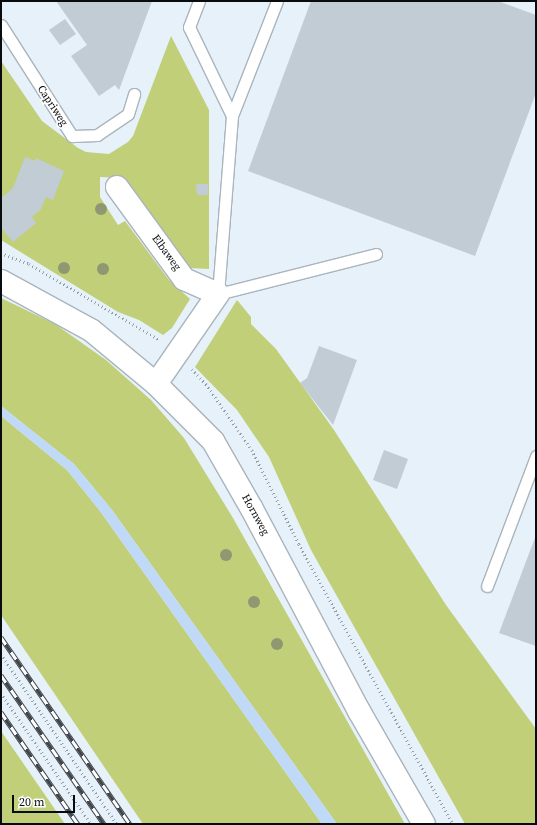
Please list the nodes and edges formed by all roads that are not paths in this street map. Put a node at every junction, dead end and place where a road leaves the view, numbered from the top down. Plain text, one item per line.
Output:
1 (199, 1) edge
2 (277, 1) edge
3 (1, 25) edge
4 (134, 94) dead end
5 (232, 116) junction
6 (117, 188) dead end
7 (376, 254) dead end
8 (1, 282) edge
9 (218, 294) junction
10 (156, 384) junction
11 (536, 456) edge
12 (487, 586) dead end
13 (424, 824) edge

1 - 5 lane
2 - 5 lane
3 - 4 lane, Capriweg
5 - 9 lane
6 - 9 street, Elbaweg
7 - 9 lane
8 - 10 street, Hornweg
9 - 10 street
10 - 13 street, Hornweg
11 - 12 lane

